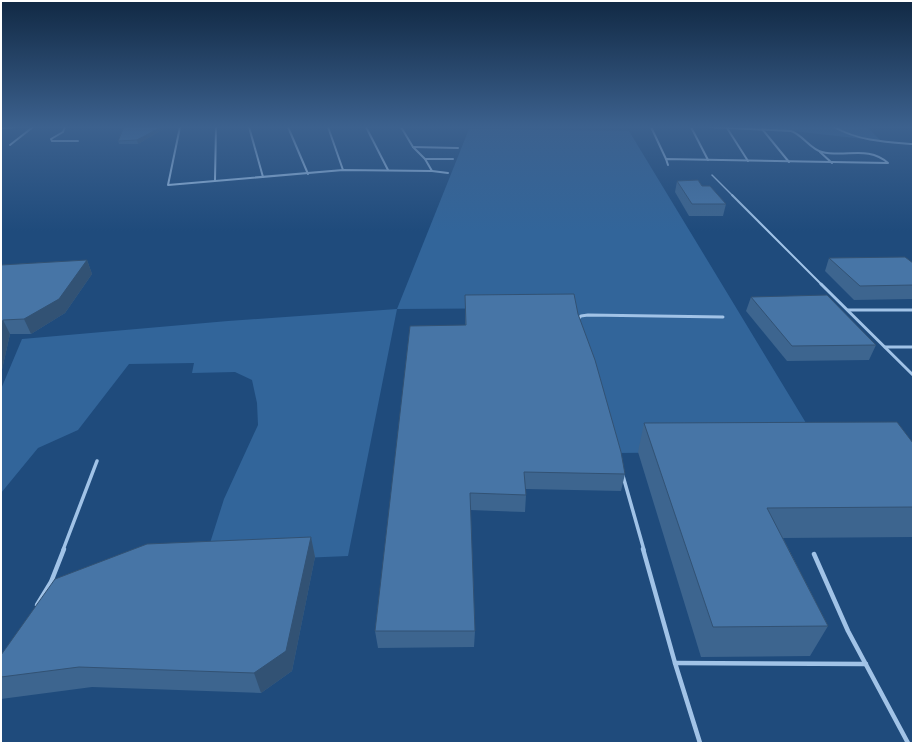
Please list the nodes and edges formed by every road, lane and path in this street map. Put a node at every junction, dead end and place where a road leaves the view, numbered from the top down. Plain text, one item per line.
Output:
1 (173, 162) edge
2 (215, 162) edge
3 (259, 162) edge
4 (303, 162) edge
5 (340, 162) edge
6 (384, 162) edge
7 (427, 162) edge
8 (778, 162) edge
9 (789, 162) joint
10 (887, 162) edge
11 (832, 163) joint
12 (343, 170) junction
13 (388, 170) junction
14 (432, 171) junction
15 (448, 173) dead end
16 (308, 174) junction
17 (712, 175) dead end
18 (263, 177) junction
19 (215, 180) junction
20 (848, 310) junction
21 (913, 310) edge
22 (723, 317) dead end
23 (578, 323) edge
24 (885, 347) junction
25 (913, 347) edge
26 (913, 375) edge
27 (97, 460) dead end
28 (622, 471) edge
29 (814, 554) dead end
30 (35, 608) edge
31 (675, 663) junction
32 (866, 664) junction
33 (700, 743) edge
34 (908, 743) edge

1 - 19 street
2 - 19 street
3 - 18 street
4 - 16 street
5 - 12 street
6 - 13 street
7 - 14 street
8 - 9 street
9 - 11 street
10 - 11 street
12 - 13 street
12 - 16 street
13 - 14 street
14 - 15 street
16 - 18 street
17 - 20 lane
18 - 19 street
20 - 21 lane
20 - 24 lane
22 - 23 lane
24 - 25 lane
24 - 26 lane
27 - 30 lane
28 - 31 lane
29 - 32 lane
31 - 32 lane
31 - 33 lane
32 - 34 lane

